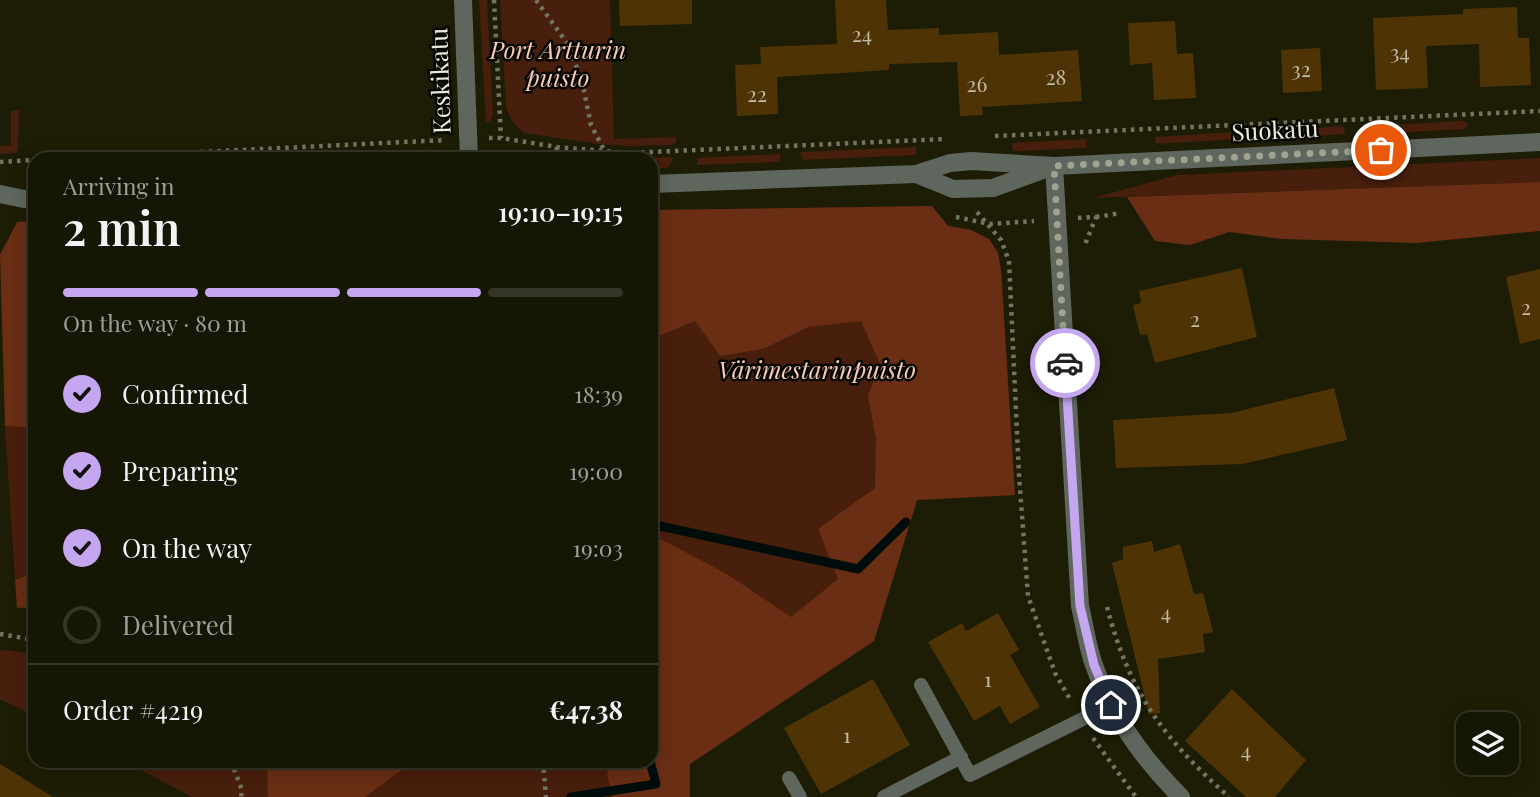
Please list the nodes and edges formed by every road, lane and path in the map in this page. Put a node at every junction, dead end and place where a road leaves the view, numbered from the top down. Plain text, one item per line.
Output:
1 (463, 0) edge
2 (494, 0) edge
3 (536, 0) edge
4 (1540, 111) edge
5 (994, 136) dead end
6 (501, 138) junction
7 (468, 139) junction
8 (1540, 142) edge
9 (557, 147) junction
10 (605, 151) junction
11 (200, 152) edge
12 (469, 152) edge
13 (556, 152) edge
14 (28, 160) edge
15 (971, 161) junction
16 (0, 162) edge
17 (1054, 166) junction
18 (916, 174) junction
19 (658, 184) edge
20 (973, 188) junction
21 (0, 194) edge
22 (28, 199) edge
23 (28, 199) edge
24 (0, 207) edge
25 (1121, 213) dead end
26 (956, 217) dead end
27 (1096, 217) junction
28 (1057, 219) junction
29 (990, 224) junction
30 (1080, 255) dead end
31 (1104, 597) dead end
32 (0, 635) edge
33 (28, 639) edge
34 (921, 685) dead end
35 (1111, 705) junction
36 (1082, 720) junction
37 (961, 757) junction
38 (234, 768) edge
39 (544, 768) edge
40 (789, 778) dead end
41 (241, 797) edge
42 (546, 797) edge
43 (800, 797) edge
44 (884, 797) edge
45 (1136, 797) edge
46 (1181, 797) edge
47 (1229, 797) edge

1 - 7 street, Keskikatu
2 - 6 path
3 - 10 path
4 - 5 path
6 - 7 path
6 - 9 path
7 - 11 path
7 - 12 street, Keskikatu
8 - 17 street, Suokatu
9 - 10 path
9 - 13 path
10 - 15 path
14 - 16 path
15 - 17 street, Suokatu
15 - 18 street, Suokatu
17 - 20 street, Suokatu
17 - 28 street
18 - 19 street, Suokatu
18 - 20 street, Suokatu
20 - 29 path
21 - 22 street
23 - 24 street
25 - 27 path
26 - 29 path
27 - 28 path
27 - 30 path
28 - 29 path
28 - 35 street
29 - 36 path
31 - 47 path
32 - 33 path
34 - 37 lane
35 - 36 lane
35 - 46 street
36 - 37 lane
36 - 45 path
37 - 44 lane
38 - 41 path
39 - 42 path
40 - 43 lane

